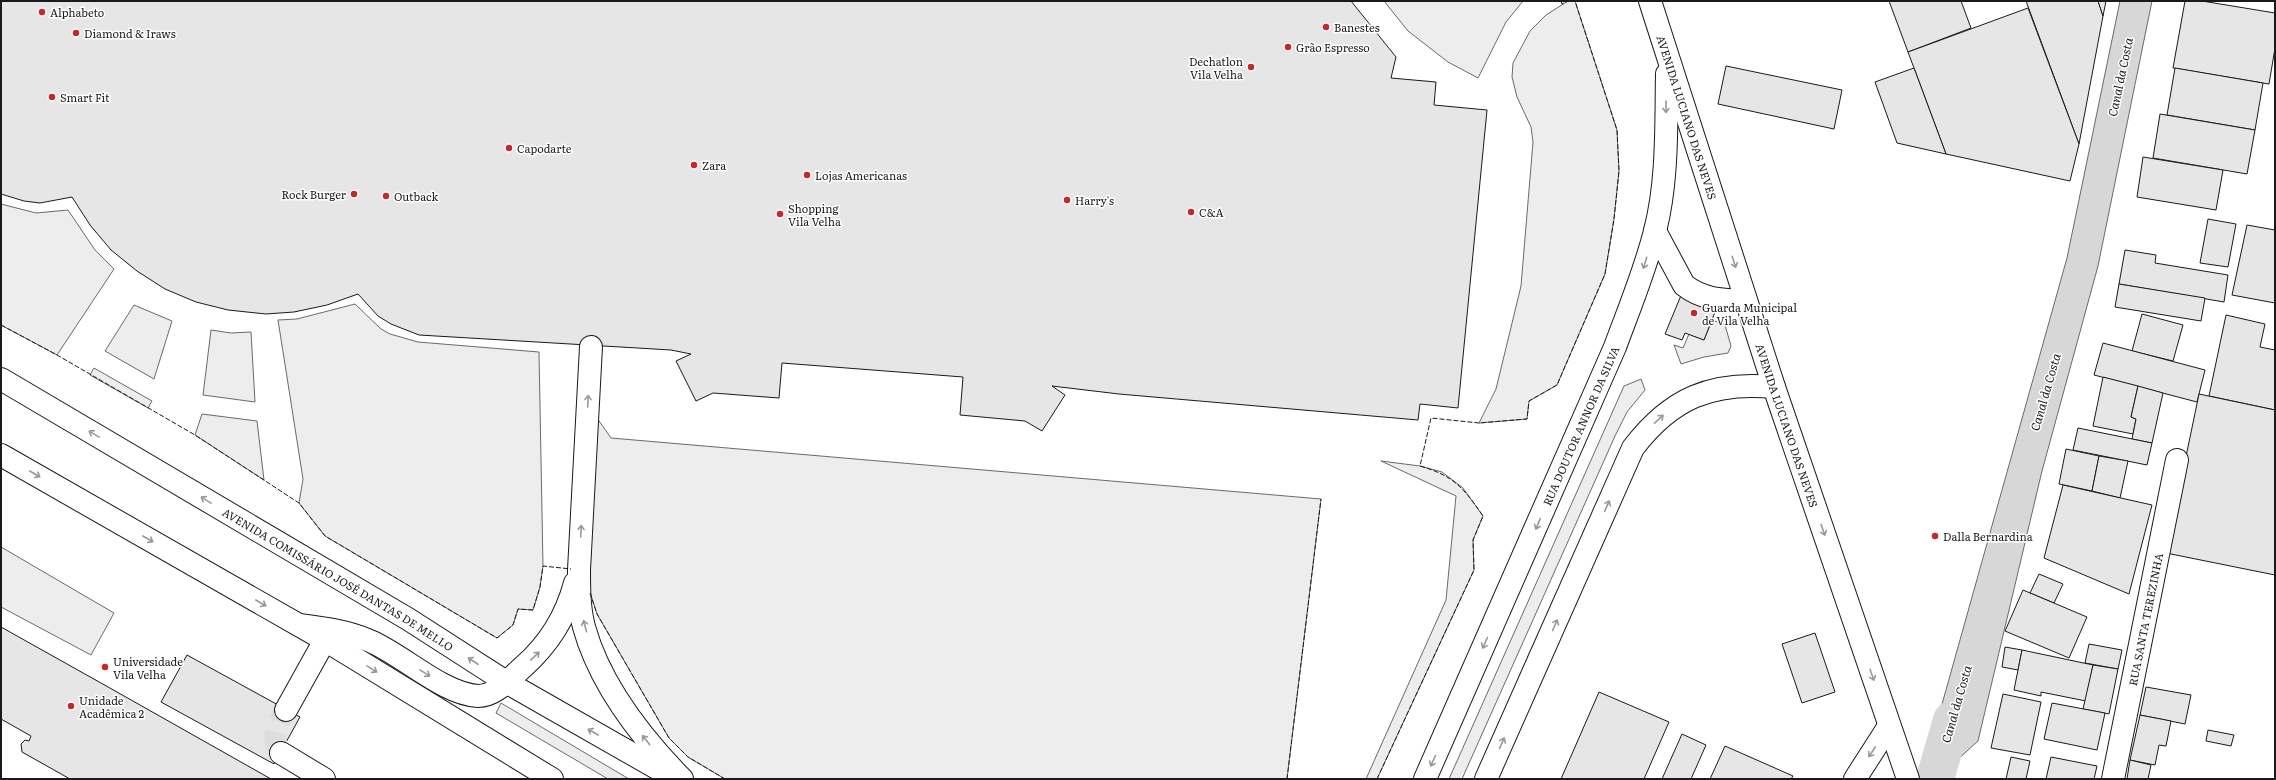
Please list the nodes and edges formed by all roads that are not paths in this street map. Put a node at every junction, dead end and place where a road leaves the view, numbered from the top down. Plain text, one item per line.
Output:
1 (1650, 1) edge
2 (1667, 54) junction
3 (1655, 231) junction
4 (1746, 301) junction
5 (592, 346) dead end
6 (1, 379) edge
7 (1774, 387) junction
8 (1, 455) edge
9 (2177, 460) dead end
10 (579, 570) junction
11 (299, 625) junction
12 (325, 640) junction
13 (506, 682) junction
14 (286, 710) tunnel mouth
15 (1890, 726) junction
16 (281, 753) tunnel mouth
17 (1906, 774) edge
18 (324, 779) edge
19 (552, 779) edge
20 (676, 779) edge
21 (682, 779) edge
22 (1425, 779) edge
23 (1486, 779) edge
24 (1855, 779) edge
25 (2113, 779) edge

1 - 2 main road, AVENIDA LUCIANO DAS NEVES
2 -> 3 main road, RUA DOUTOR ANNOR DA SILVA
2 -> 4 main road, AVENIDA LUCIANO DAS NEVES
3 - 4 main road
3 -> 22 main road, RUA DOUTOR ANNOR DA SILVA
4 - 7 main road, AVENIDA LUCIANO DAS NEVES
10 -> 5 main road
13 -> 6 main road, AVENIDA COMISSÁRIO JOSÉ DANTAS DE MELLO
7 -> 15 main road, AVENIDA LUCIANO DAS NEVES
23 -> 7 main road
8 -> 11 main road
9 - 25 main road, RUA SANTA TEREZINHA
13 -> 10 main road
21 -> 10 main road
11 - 12 main road
11 -> 13 main road
12 - 14 main road
12 -> 19 main road
20 -> 13 main road, AVENIDA COMISSÁRIO JOSÉ DANTAS DE MELLO
15 - 17 main road, AVENIDA LUCIANO DAS NEVES
15 -> 24 main road
16 - 18 main road

